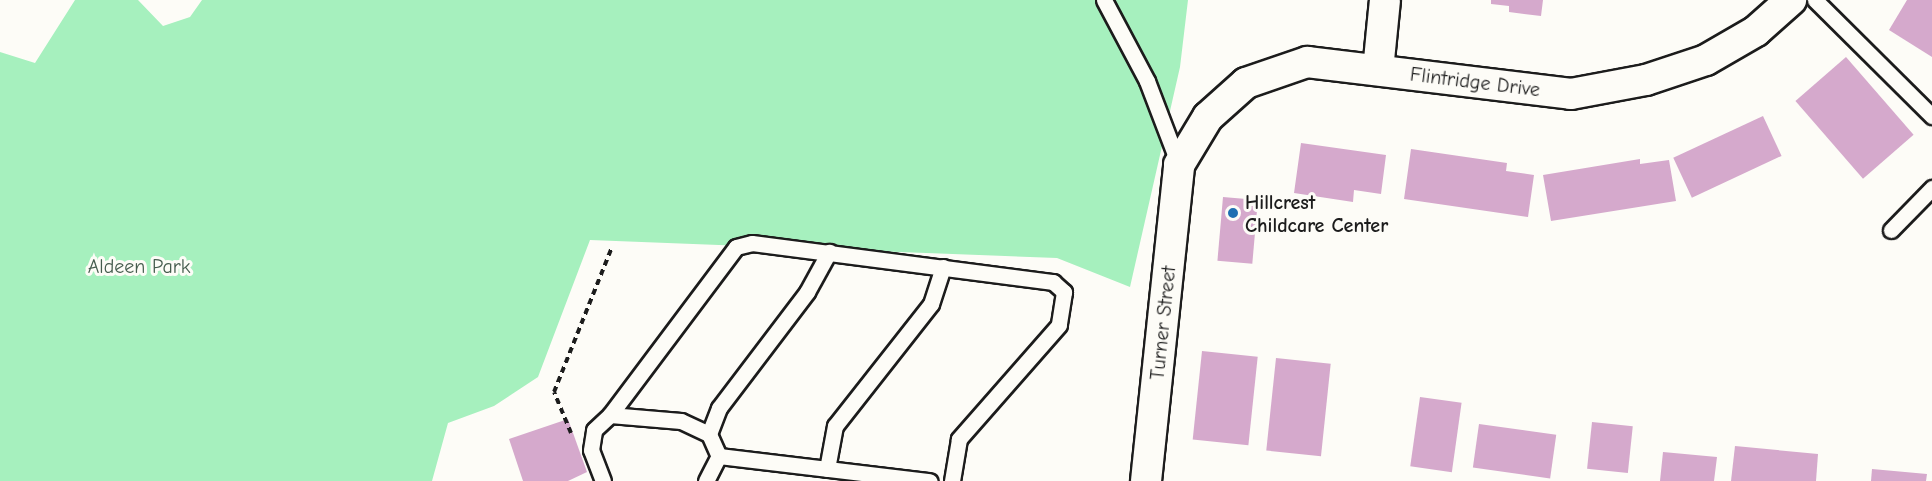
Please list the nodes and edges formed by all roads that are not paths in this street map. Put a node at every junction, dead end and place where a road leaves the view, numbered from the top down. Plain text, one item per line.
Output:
1 (1104, 0) edge
2 (1384, 0) edge
3 (1791, 0) edge
4 (1815, 0) edge
5 (1378, 70) junction
6 (1932, 116) edge
7 (1179, 165) junction
8 (1932, 188) edge
9 (1891, 230) dead end
10 (829, 252) junction
11 (943, 267) junction
12 (610, 415) junction
13 (709, 434) junction
14 (719, 456) junction
15 (827, 469) junction
16 (603, 481) edge
17 (706, 481) edge
18 (930, 481) edge
19 (952, 481) edge
20 (1146, 481) edge

1 - 7 lane
2 - 5 street
3 - 5 street, Flintridge Drive
4 - 6 lane
5 - 7 street, Flintridge Drive
7 - 20 street, Turner Street
8 - 9 lane
10 - 11 lane
10 - 12 lane
10 - 13 lane
11 - 15 lane
11 - 19 lane
12 - 13 lane
12 - 16 lane
13 - 14 lane
14 - 15 lane
14 - 17 lane
15 - 18 lane

